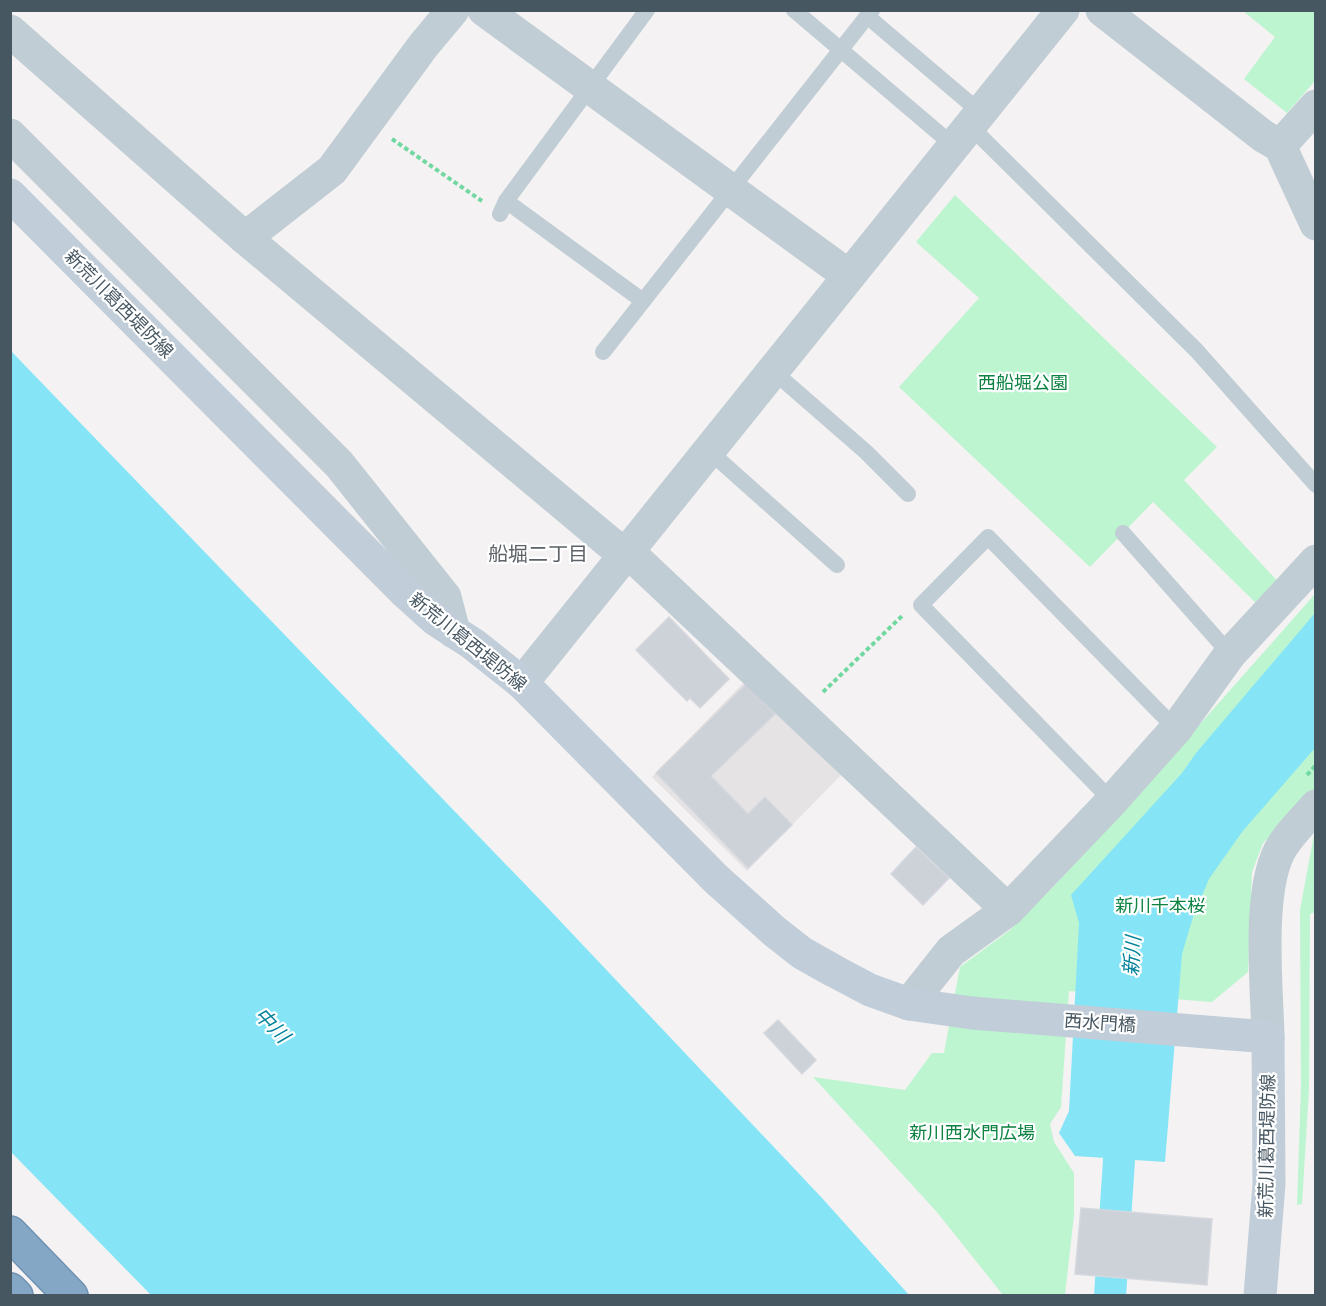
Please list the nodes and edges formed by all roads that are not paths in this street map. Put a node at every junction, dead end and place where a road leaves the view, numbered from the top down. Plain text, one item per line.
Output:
1 (453, 10) edge
2 (484, 10) edge
3 (647, 10) edge
4 (794, 10) edge
5 (1063, 10) edge
6 (1102, 10) edge
7 (869, 13) edge
8 (10, 31) edge
9 (840, 50) junction
10 (590, 88) junction
11 (1316, 106) edge
12 (968, 128) junction
13 (10, 135) edge
14 (1280, 146) junction
15 (730, 190) junction
16 (10, 195) edge
17 (1316, 224) edge
18 (245, 237) junction
19 (849, 276) junction
20 (643, 301) junction
21 (603, 352) dead end
22 (773, 371) junction
23 (708, 450) junction
24 (1316, 485) edge
25 (908, 494) dead end
26 (1123, 533) dead end
27 (626, 554) junction
28 (1316, 561) edge
29 (837, 565) dead end
30 (454, 632) junction
31 (1230, 654) junction
32 (522, 683) junction
33 (1176, 729) junction
34 (1112, 801) junction
35 (1316, 806) edge
36 (1008, 910) junction
37 (909, 1004) junction
38 (972, 1013) joint
39 (1268, 1037) junction
40 (10, 1233) edge
41 (10, 1290) edge
42 (16, 1296) edge
43 (71, 1296) edge
44 (1260, 1296) edge

1 - 18 street
2 - 10 street
3 - 10 lane
4 - 9 lane
5 - 12 street
6 - 14 street
7 - 9 lane
7 - 12 lane
8 - 18 street
9 - 12 lane
9 - 15 lane
10 - 15 street
10 - 20 lane
11 - 14 street
12 - 19 street
12 - 24 lane
13 - 30 street
14 - 17 street
15 - 19 street
15 - 20 lane
16 - 30 main road, 新荒川葛西堤防線
18 - 27 street
19 - 22 street
20 - 21 lane
22 - 23 street
22 - 25 lane
23 - 27 street
23 - 29 lane
26 - 31 lane
27 - 32 street
27 - 36 street
28 - 31 street
30 - 32 main road, 新荒川葛西堤防線
31 - 33 street
32 - 37 main road, 新荒川葛西堤防線
33 - 34 street
33 - 34 lane
34 - 36 street
35 - 39 street
36 - 37 street
37 - 38 main road, 新荒川葛西堤防線
38 - 39 main road, 西水門橋
39 - 44 main road, 新荒川葛西堤防線
40 - 43 highway
41 - 42 highway

